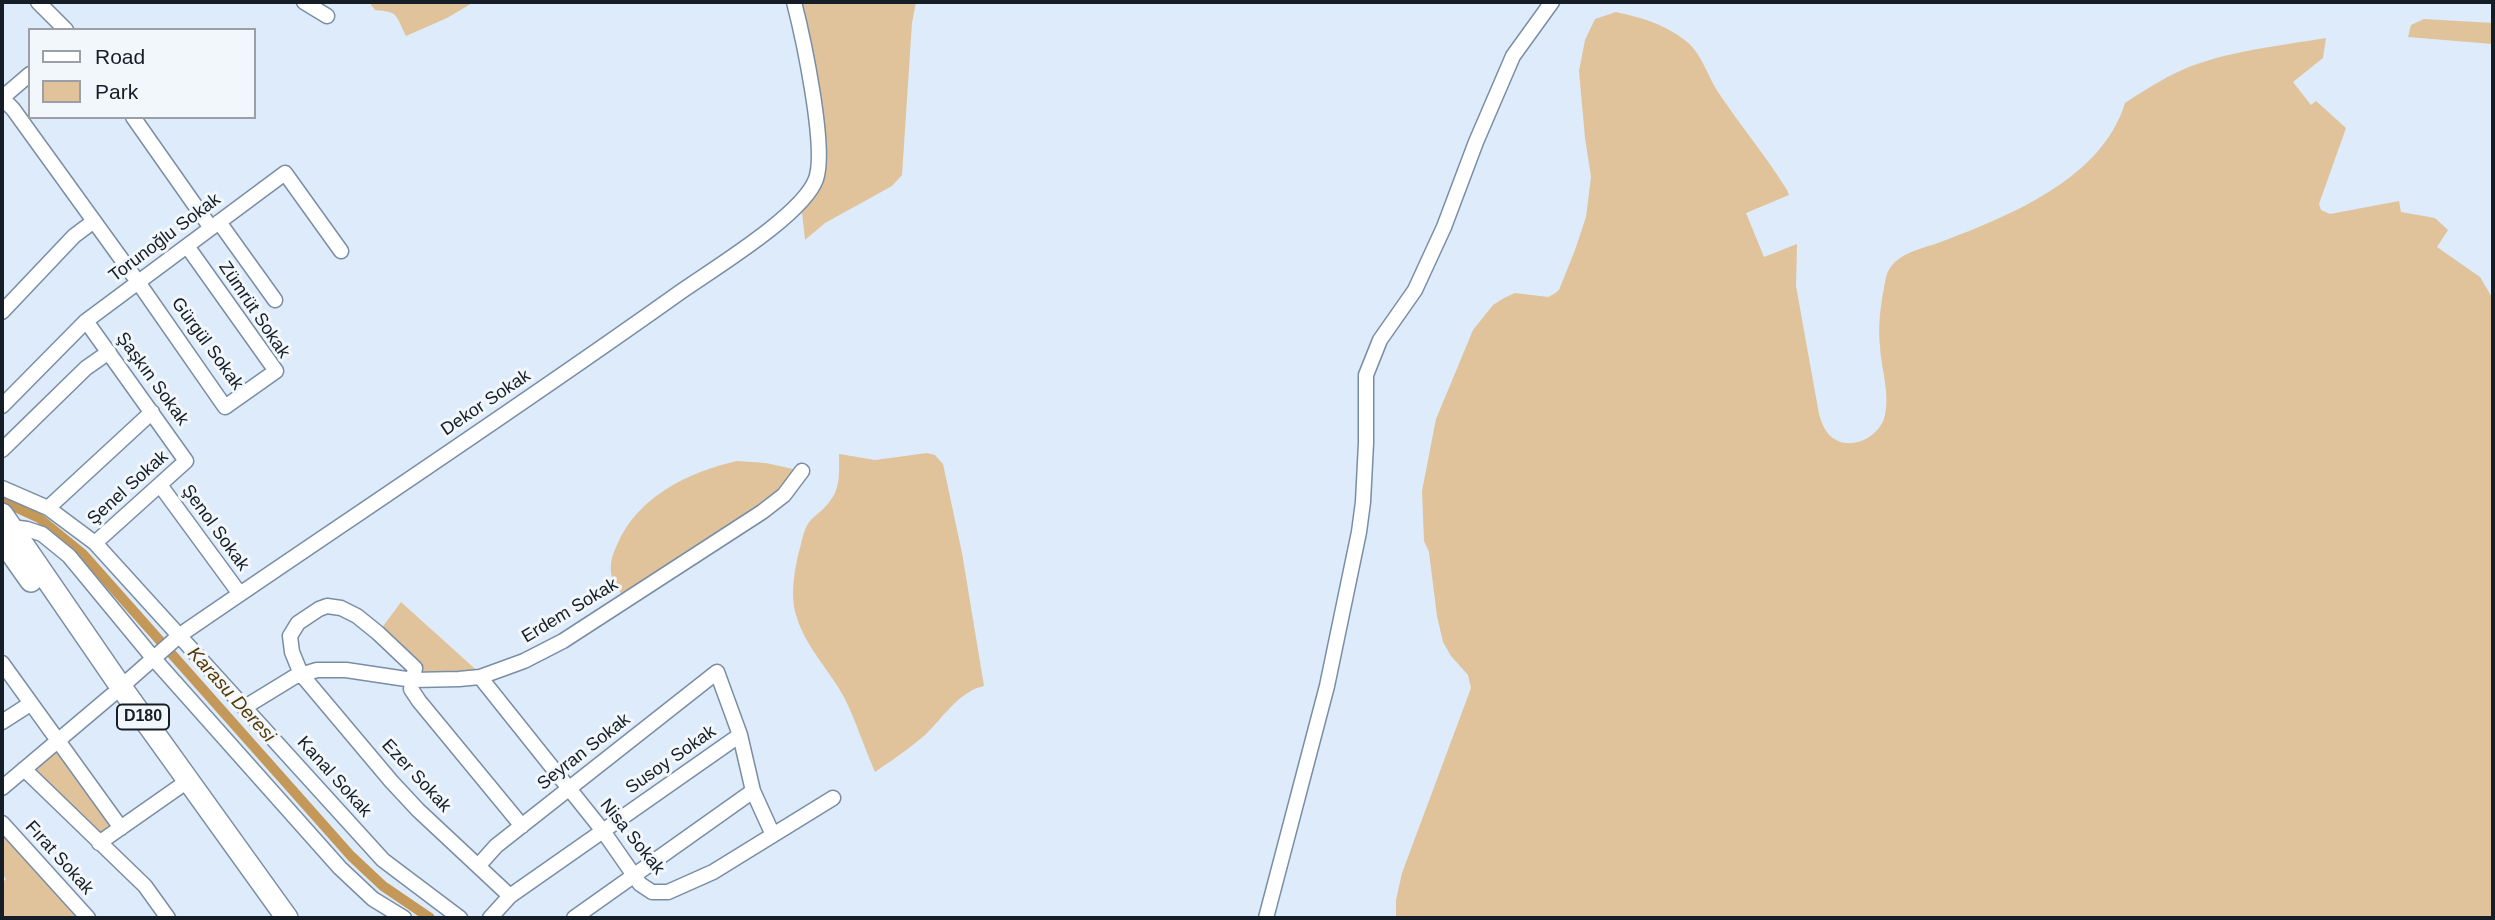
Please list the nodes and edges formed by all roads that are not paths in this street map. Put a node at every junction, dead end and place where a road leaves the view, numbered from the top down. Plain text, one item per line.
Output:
1 (38, 2) edge
2 (304, 2) edge
3 (794, 2) edge
4 (1552, 2) edge
5 (327, 16) dead end
6 (64, 28) edge
7 (28, 76) edge
8 (2, 98) edge
9 (134, 119) edge
10 (94, 221) junction
11 (215, 225) junction
12 (187, 246) junction
13 (341, 251) dead end
14 (138, 282) junction
15 (275, 300) dead end
16 (2, 312) edge
17 (86, 321) junction
18 (109, 352) junction
19 (251, 389) joint
20 (2, 406) edge
21 (152, 412) junction
22 (2, 450) edge
23 (186, 461) joint
24 (802, 471) dead end
25 (160, 485) junction
26 (2, 488) edge
27 (48, 508) junction
28 (5, 527) edge
29 (95, 543) junction
30 (240, 594) junction
31 (180, 635) junction
32 (153, 659) junction
33 (2, 663) edge
34 (301, 674) junction
35 (480, 677) junction
36 (413, 680) junction
37 (117, 691) junction
38 (30, 704) junction
39 (245, 707) junction
40 (2, 722) edge
41 (740, 736) junction
42 (57, 741) junction
43 (24, 769) junction
44 (178, 787) junction
45 (2, 788) edge
46 (569, 789) junction
47 (753, 791) junction
48 (833, 798) dead end
49 (2, 823) edge
50 (522, 826) junction
51 (121, 828) junction
52 (603, 831) junction
53 (773, 835) junction
54 (99, 843) junction
55 (479, 865) junction
56 (634, 876) junction
57 (510, 896) junction
58 (88, 918) edge
59 (168, 918) edge
60 (272, 918) edge
61 (287, 918) edge
62 (404, 918) edge
63 (460, 918) edge
64 (490, 918) edge
65 (575, 918) edge
66 (1266, 918) edge

1 - 6 street
2 - 5 street
3 - 30 street, Dekor Sokak
4 - 66 street
7 - 8 street
8 - 10 street
9 - 11 street
10 - 14 street
10 - 16 street
11 - 12 street, Torunoğlu Sokak
11 - 13 street, Torunoğlu Sokak
11 - 15 street
12 - 14 street, Torunoğlu Sokak
12 - 19 street, Zümrüt Sokak
14 - 17 street, Torunoğlu Sokak
14 - 19 street, Gürgül Sokak
17 - 18 street, Şaşkın Sokak
17 - 20 street, Torunoğlu Sokak
18 - 21 street, Şaşkın Sokak
18 - 22 street
21 - 23 street, Şaşkın Sokak
21 - 27 street
23 - 25 street, Şenel Sokak
24 - 35 street, Erdem Sokak
25 - 29 street, Şenel Sokak
25 - 30 street, Şenol Sokak
26 - 27 street, Kanal Sokak
27 - 29 street, Kanal Sokak
28 - 32 street
28 - 37 highway, D180
29 - 31 street, Kanal Sokak
30 - 31 street, Dekor Sokak
31 - 32 street, Dekor Sokak
31 - 39 street, Kanal Sokak
32 - 37 street, Dekor Sokak
32 - 62 street
33 - 38 street
34 - 36 street, Erdem Sokak
34 - 36 street
34 - 39 street, Erdem Sokak
34 - 55 street, Ezer Sokak
35 - 36 street, Erdem Sokak
35 - 46 street, Nisa Sokak
36 - 50 street
37 - 42 street, Dekor Sokak
37 - 44 highway, D180
37 - 61 highway, D180
38 - 40 street
38 - 42 street
39 - 63 street, Kanal Sokak
41 - 46 street, Seyran Sokak
41 - 47 street
41 - 52 street, Susoy Sokak
42 - 43 street, Dekor Sokak
42 - 51 street
43 - 45 street, Dekor Sokak
43 - 54 street
44 - 51 street
44 - 60 highway, D180
46 - 50 street, Seyran Sokak
46 - 52 street, Nisa Sokak
47 - 53 street
47 - 56 street
48 - 53 street, Nisa Sokak
49 - 58 street, Fırat Sokak
50 - 55 street, Seyran Sokak
51 - 54 street
52 - 56 street, Nisa Sokak
52 - 57 street, Susoy Sokak
53 - 56 street, Nisa Sokak
54 - 59 street
55 - 57 street, Ezer Sokak
56 - 65 street
57 - 64 street, Susoy Sokak

